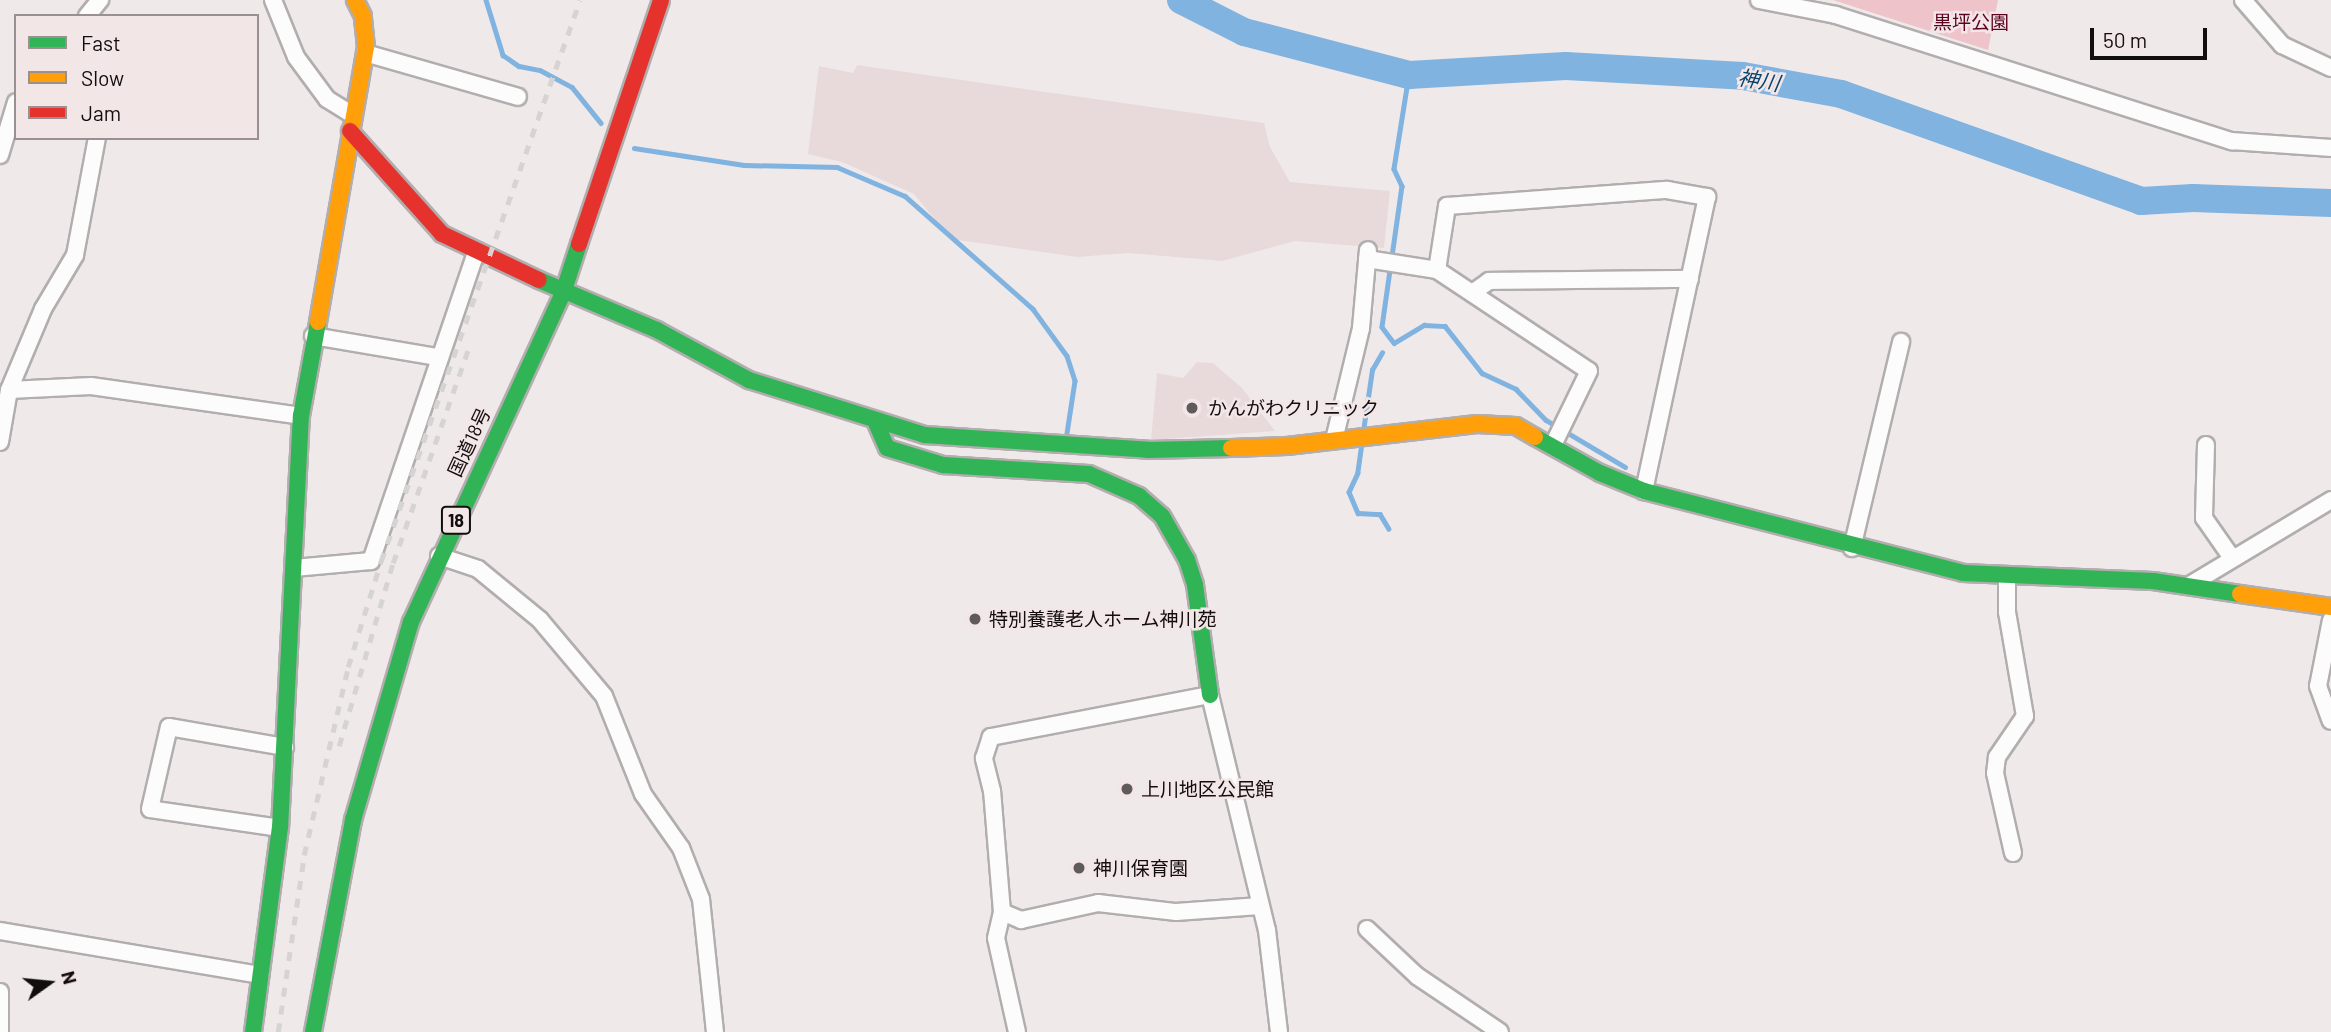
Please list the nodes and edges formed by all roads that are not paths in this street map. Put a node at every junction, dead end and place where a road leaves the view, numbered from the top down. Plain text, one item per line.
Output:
1 (100, 0) edge
2 (273, 0) edge
3 (355, 0) edge
4 (661, 0) edge
5 (1759, 0) edge
6 (2243, 0) edge
7 (88, 14) edge
8 (365, 53) junction
9 (2331, 68) edge
10 (518, 97) dead end
11 (14, 109) edge
12 (351, 114) junction
13 (350, 131) junction
14 (97, 140) edge
15 (2331, 148) edge
16 (0, 155) edge
17 (476, 253) junction
18 (1437, 270) junction
19 (1690, 279) junction
20 (563, 293) junction
21 (1472, 293) junction
22 (313, 336) junction
23 (1901, 342) dead end
24 (437, 357) junction
25 (9, 390) junction
26 (301, 416) junction
27 (876, 423) junction
28 (1334, 440) junction
29 (0, 442) edge
30 (1553, 445) junction
31 (2206, 445) dead end
32 (1644, 491) junction
33 (2331, 500) edge
34 (1852, 548) junction
35 (439, 556) junction
36 (2232, 558) junction
37 (294, 568) junction
38 (2007, 578) junction
39 (2188, 586) junction
40 (2331, 607) edge
41 (2331, 620) edge
42 (1210, 695) junction
43 (2331, 722) edge
44 (285, 747) junction
45 (280, 828) junction
46 (2013, 853) dead end
47 (1260, 906) junction
48 (1002, 912) junction
49 (1367, 929) dead end
50 (0, 931) edge
51 (260, 975) junction
52 (0, 992) edge
53 (0, 1032) edge
54 (253, 1032) edge
55 (313, 1032) edge
56 (715, 1032) edge
57 (1017, 1032) edge
58 (1279, 1032) edge
59 (1500, 1032) edge

1 - 7 street
2 - 12 street
3 - 8 main road
4 - 20 main road, 国道18号 / 18
5 - 15 street
6 - 9 street
8 - 10 street
8 - 12 main road
11 - 16 street
12 - 13 main road
13 - 17 main road
13 - 22 main road
14 - 25 street
17 - 20 main road
17 - 24 street
18 - 19 street
18 - 21 street
18 - 28 street
19 - 21 street
19 - 32 street
20 - 27 main road
20 - 35 main road, 国道18号 / 18
21 - 30 street
22 - 24 street
22 - 26 main road
23 - 34 street
24 - 37 street
25 - 26 street
25 - 29 street
26 - 37 main road
27 - 28 main road
27 - 42 main road
28 - 30 main road
30 - 32 main road
31 - 36 street
32 - 34 main road
33 - 36 street
34 - 38 main road
35 - 55 main road, 国道18号 / 18
35 - 56 street
36 - 39 street
37 - 44 main road
38 - 39 main road
38 - 46 street
39 - 40 main road
41 - 43 street
42 - 47 street
42 - 48 street
44 - 45 main road
44 - 45 street
45 - 51 main road
47 - 48 street
47 - 58 street
48 - 57 street
49 - 59 street
50 - 51 street
51 - 54 main road
52 - 53 street

